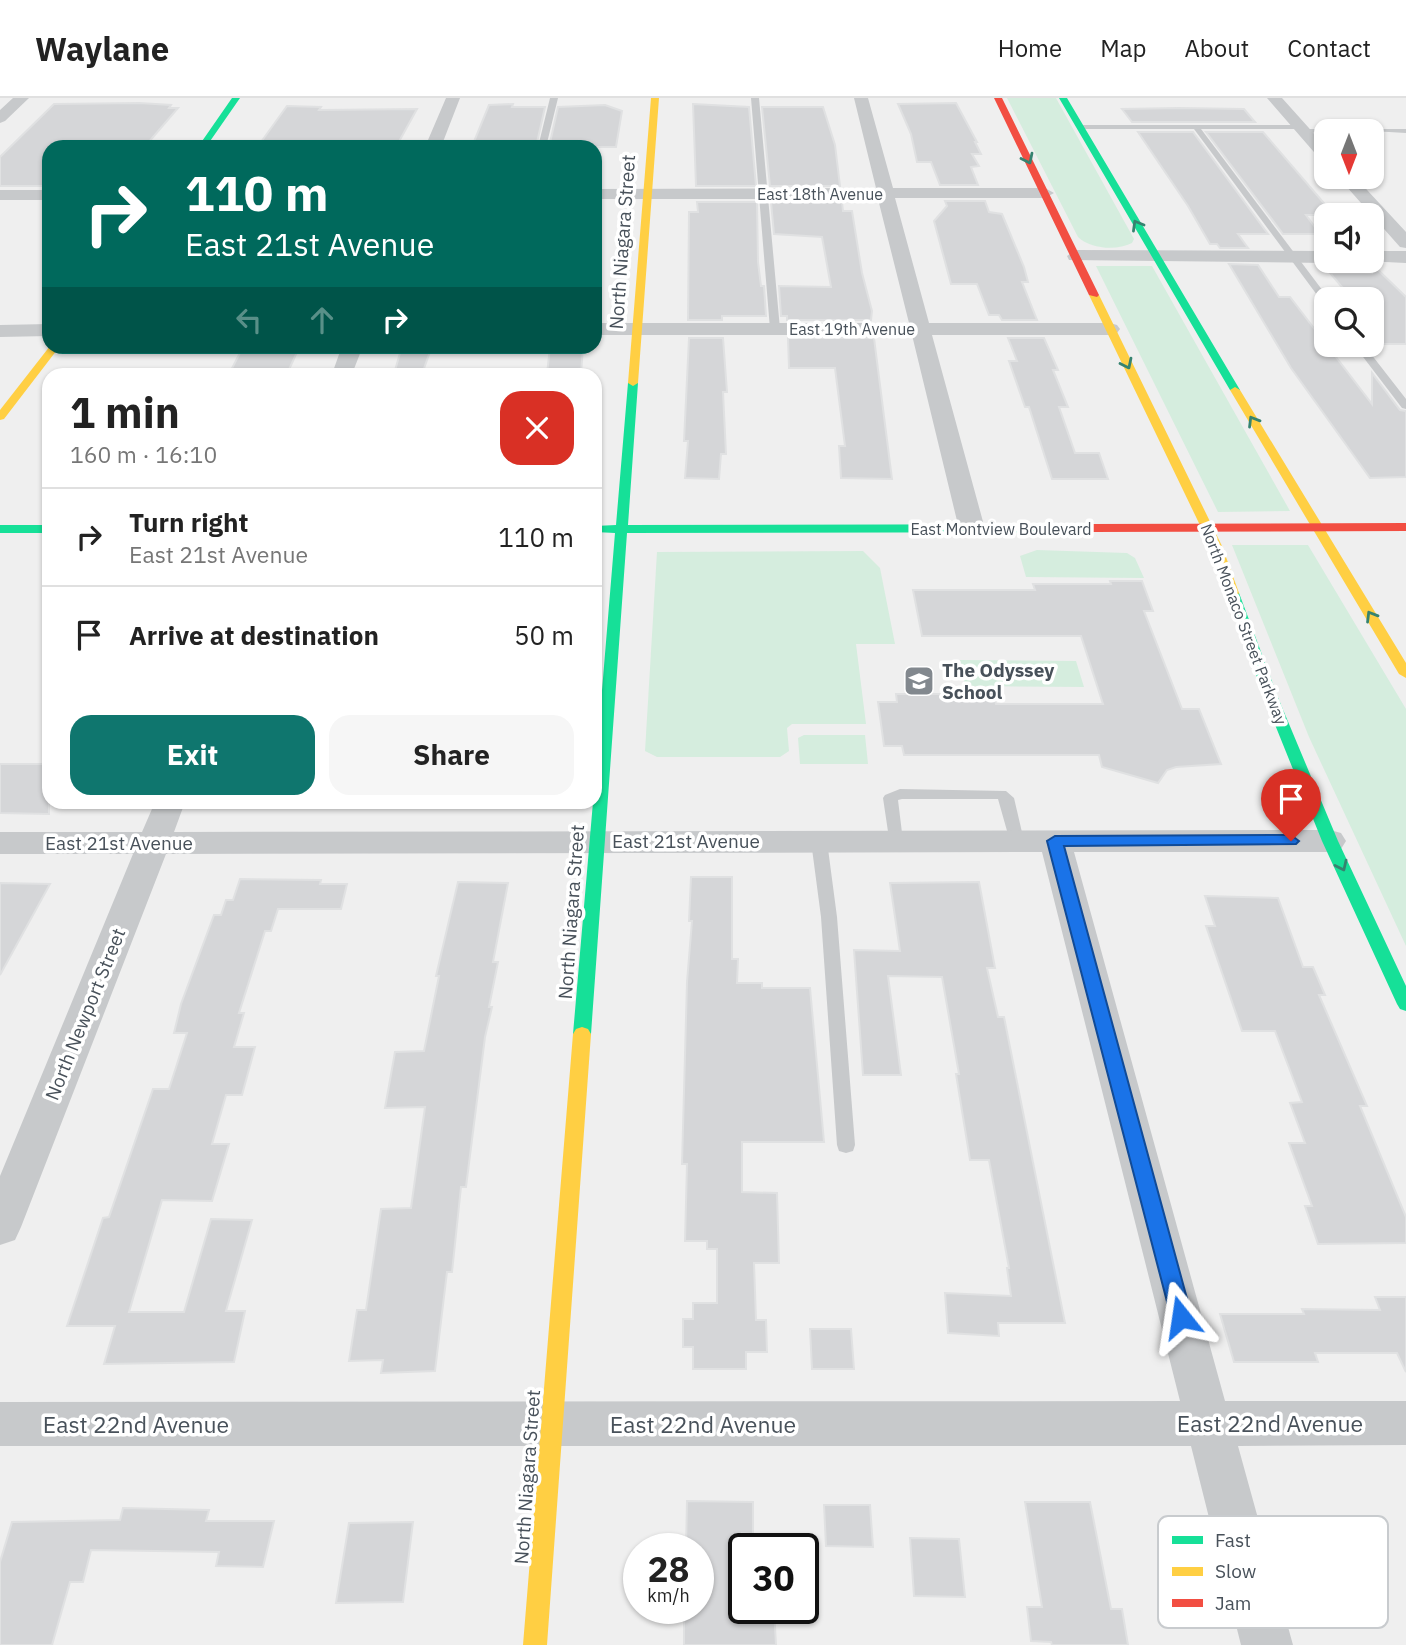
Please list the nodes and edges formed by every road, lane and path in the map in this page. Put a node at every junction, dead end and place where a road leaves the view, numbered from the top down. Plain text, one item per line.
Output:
1 (22, 98) edge
2 (236, 98) edge
3 (453, 98) edge
4 (554, 98) edge
5 (655, 98) edge
6 (755, 98) edge
7 (861, 98) edge
8 (998, 98) edge
9 (1063, 98) edge
10 (1274, 98) edge
11 (0, 118) edge
12 (1080, 127) junction
13 (1196, 127) junction
14 (1302, 129) junction
15 (1406, 131) edge
16 (207, 140) edge
17 (436, 140) edge
18 (544, 140) edge
19 (1314, 142) edge
20 (1357, 189) edge
21 (602, 194) edge
22 (646, 194) junction
23 (764, 194) junction
24 (884, 194) junction
25 (1045, 194) junction
26 (0, 195) edge
27 (42, 195) edge
28 (1406, 243) edge
29 (1076, 257) junction
30 (1155, 257) junction
31 (1293, 257) junction
32 (1314, 257) edge
33 (1384, 257) edge
34 (1406, 257) edge
35 (1316, 287) edge
36 (602, 329) edge
37 (636, 329) junction
38 (775, 329) junction
39 (919, 329) junction
40 (1110, 329) junction
41 (42, 330) edge
42 (0, 331) edge
43 (49, 354) edge
44 (1368, 357) edge
45 (1406, 407) edge
46 (0, 417) edge
47 (1406, 527) edge
48 (1317, 528) junction
49 (0, 529) edge
50 (42, 529) edge
51 (602, 529) edge
52 (621, 529) junction
53 (972, 529) junction
54 (1208, 529) junction
55 (1406, 674) edge
56 (602, 787) edge
57 (167, 809) edge
58 (600, 809) edge
59 (598, 841) junction
60 (819, 841) junction
61 (895, 841) junction
62 (1016, 841) junction
63 (1055, 841) junction
64 (1330, 841) junction
65 (0, 843) edge
66 (153, 843) junction
67 (1406, 1004) edge
68 (846, 1145) dead end
69 (0, 1227) edge
70 (1209, 1423) junction
71 (1406, 1423) edge
72 (0, 1424) edge
73 (552, 1424) junction
74 (1233, 1516) edge
75 (1263, 1628) edge
76 (535, 1645) edge
77 (1267, 1645) edge

1 - 11 street
2 - 16 main road
3 - 17 street
4 - 18 lane
5 - 22 main road, North Niagara Street
6 - 23 lane
7 - 24 street
8 -> 25 main road, North Monaco Street Parkway
9 - 12 main road
10 - 14 street
12 - 13 lane
30 -> 12 main road
13 - 14 lane
13 - 31 lane
14 - 15 lane
14 - 19 street
20 - 28 street
21 - 22 street, East 18th Avenue
22 - 23 street, East 18th Avenue
22 - 37 main road, North Niagara Street
23 - 24 street, East 18th Avenue
23 - 38 lane
24 - 25 street, East 18th Avenue
24 - 39 street
25 - 29 main road, North Monaco Street Parkway
26 - 27 street
29 - 30 street
29 - 40 main road, North Monaco Street Parkway
30 - 31 street
48 -> 30 main road
31 - 32 street
31 - 35 lane
33 - 34 street
36 - 37 street, East 19th Avenue
37 - 38 street, East 19th Avenue
37 - 52 main road, North Niagara Street
38 - 39 street, East 19th Avenue
39 - 40 street, East 19th Avenue
39 - 53 street
40 -> 54 main road, North Monaco Street Parkway
41 - 42 street
43 - 46 main road
44 - 45 lane
47 - 48 main road, East Montview Boulevard
48 - 54 main road, East Montview Boulevard
55 -> 48 main road
49 - 50 main road
51 - 52 main road, East Montview Boulevard
52 - 53 main road, East Montview Boulevard
52 - 56 main road, North Niagara Street
53 - 54 main road, East Montview Boulevard
54 - 64 main road, North Monaco Street Parkway
57 - 66 street, North Newport Street
58 - 59 main road, North Niagara Street
59 - 60 street, East 21st Avenue
59 - 66 street, East 21st Avenue
59 - 73 main road, North Niagara Street
60 - 61 street, East 21st Avenue
60 - 68 lane
61 - 62 street, East 21st Avenue
61 - 62 lane
62 - 63 street, East 21st Avenue
63 - 64 street, East 21st Avenue
63 - 70 street
64 -> 67 main road, North Monaco Street Parkway
65 - 66 street, East 21st Avenue
66 - 69 street, North Newport Street
70 - 71 street, East 22nd Avenue
70 - 73 street, East 22nd Avenue
70 - 74 street
72 - 73 street, East 22nd Avenue
73 - 76 main road, North Niagara Street
75 - 77 street

